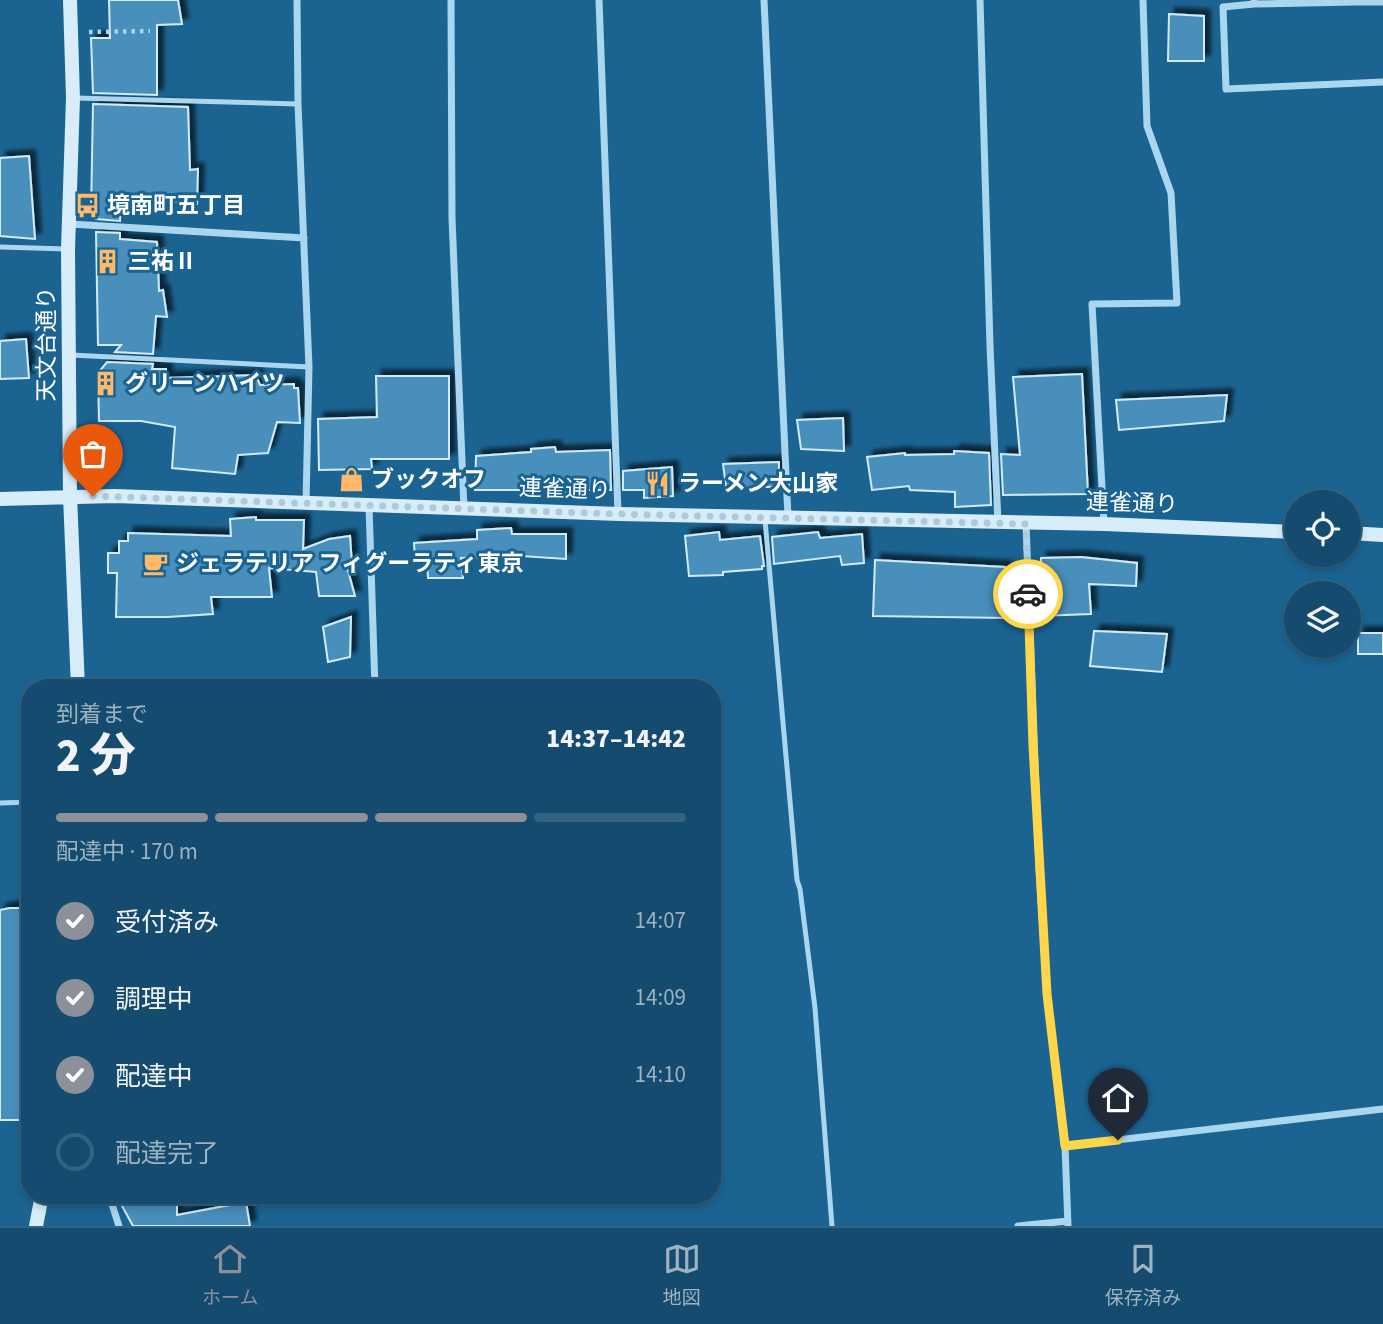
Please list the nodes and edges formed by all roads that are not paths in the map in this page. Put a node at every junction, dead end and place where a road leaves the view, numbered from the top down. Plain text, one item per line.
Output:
1 (70, 0) edge
2 (297, 0) edge
3 (451, 0) edge
4 (599, 0) edge
5 (764, 0) edge
6 (980, 0) edge
7 (1143, 0) edge
8 (1355, 1) edge
9 (1254, 2) edge
10 (1383, 2) edge
11 (1383, 82) edge
12 (73, 98) junction
13 (298, 104) junction
14 (70, 224) junction
15 (304, 237) junction
16 (0, 247) edge
17 (68, 249) junction
18 (69, 355) junction
19 (309, 367) junction
20 (70, 496) junction
21 (0, 499) edge
22 (306, 503) junction
23 (369, 506) junction
24 (464, 509) junction
25 (618, 514) junction
26 (765, 517) junction
27 (789, 517) junction
28 (998, 522) junction
29 (1026, 524) junction
30 (1104, 524) junction
31 (1284, 531) edge
32 (1361, 534) edge
33 (1383, 535) edge
34 (78, 679) edge
35 (375, 679) edge
36 (21, 802) edge
37 (0, 803) edge
38 (1383, 1109) edge
39 (1065, 1146) junction
40 (41, 1204) edge
41 (112, 1204) edge
42 (1068, 1224) edge
43 (36, 1226) edge
44 (119, 1226) edge
45 (832, 1226) edge
46 (1018, 1226) edge

1 - 12 main road, 天文台通り
2 - 13 street
3 - 24 street
4 - 25 street
5 - 27 street
6 - 28 street
7 - 30 street
8 - 9 street
8 - 10 street
9 - 11 street
12 - 13 lane
12 - 14 main road, 天文台通り
13 - 15 street
14 - 15 street
14 - 17 main road, 天文台通り
15 - 19 street
16 - 17 lane
17 - 18 main road, 天文台通り
18 - 19 lane
18 - 20 main road, 天文台通り
19 - 22 street
20 - 21 main road, 連雀通り
20 - 22 main road, 連雀通り
20 - 34 main road, 天文台通り
22 - 23 main road, 連雀通り
23 - 24 main road, 連雀通り
23 - 35 street
24 - 25 main road, 連雀通り
25 - 26 main road, 連雀通り
26 - 27 main road, 連雀通り
26 - 45 lane
27 - 28 main road, 連雀通り
28 - 29 main road, 連雀通り
29 - 30 main road, 連雀通り
29 - 39 street
30 - 31 main road, 連雀通り
32 - 33 main road
36 - 37 lane
38 - 39 street
39 - 42 street
40 - 43 main road
41 - 44 street
42 - 46 street

